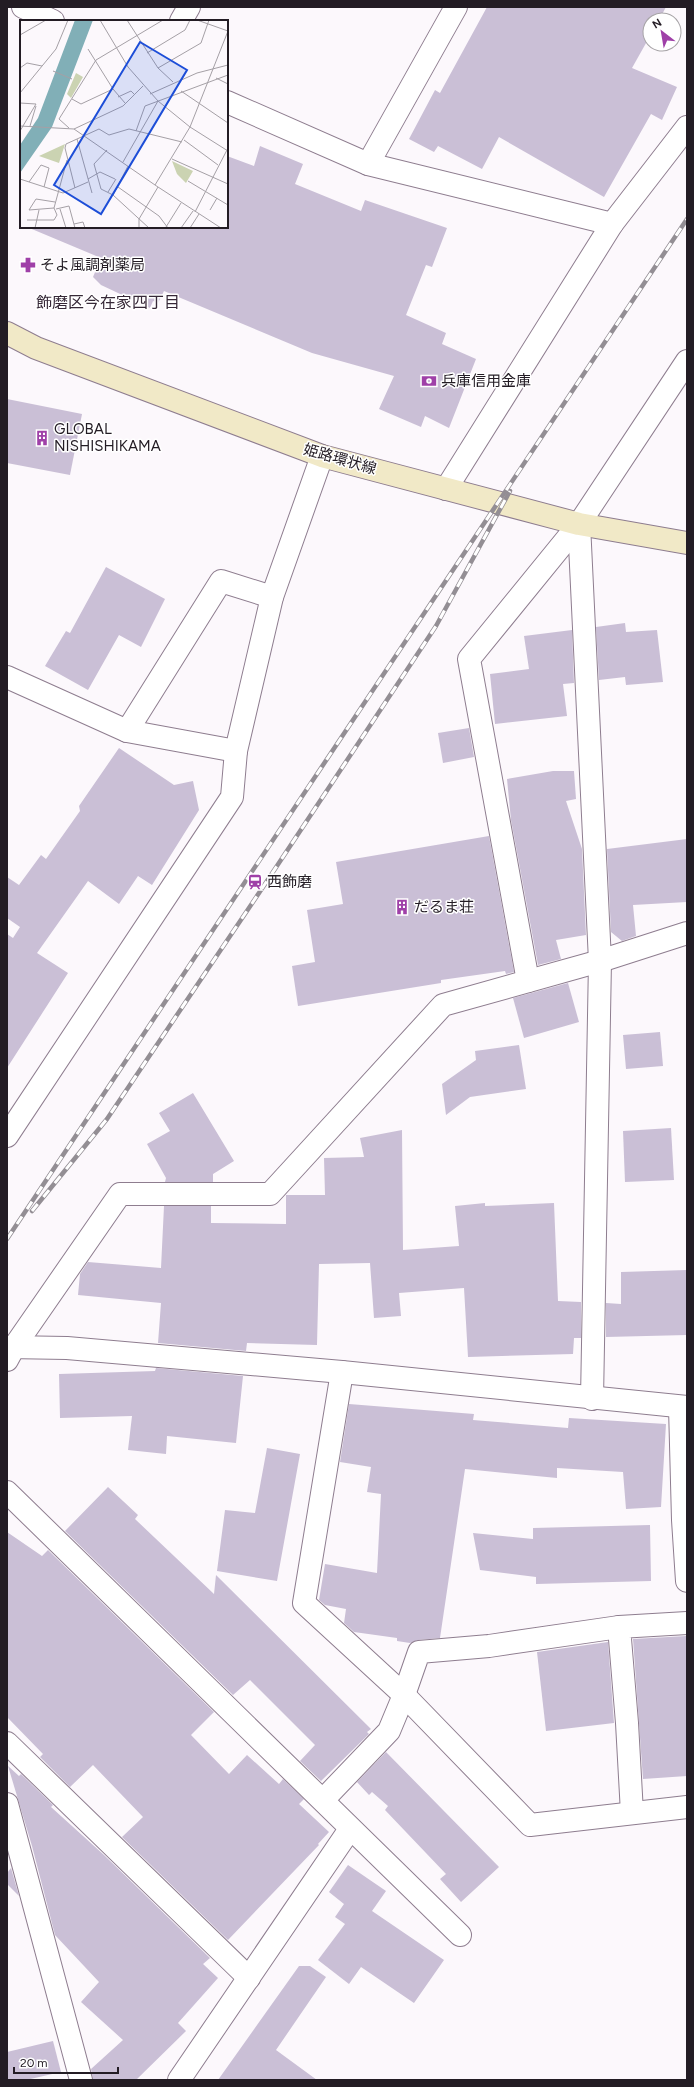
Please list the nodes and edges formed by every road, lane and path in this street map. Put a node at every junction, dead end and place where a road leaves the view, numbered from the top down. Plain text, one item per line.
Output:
1 (24, 7) edge
2 (189, 7) edge
3 (456, 7) edge
4 (50, 20) edge
5 (182, 20) edge
6 (228, 102) edge
7 (687, 128) edge
8 (368, 164) junction
9 (612, 224) junction
10 (7, 333) edge
11 (687, 361) edge
12 (322, 456) junction
13 (446, 488) junction
14 (579, 524) junction
15 (687, 543) edge
16 (272, 597) junction
17 (10, 686) edge
18 (127, 731) junction
19 (236, 751) junction
20 (687, 933) edge
21 (600, 961) junction
22 (528, 980) junction
23 (7, 1136) edge
24 (9, 1351) edge
25 (342, 1372) junction
26 (592, 1399) junction
27 (683, 1407) edge
28 (7, 1492) edge
29 (687, 1581) edge
30 (687, 1623) edge
31 (619, 1627) junction
32 (404, 1695) junction
33 (7, 1743) edge
34 (323, 1800) junction
35 (7, 1804) edge
36 (687, 1807) edge
37 (632, 1813) junction
38 (350, 1829) junction
39 (460, 1935) dead end
40 (249, 1978) junction
41 (81, 2080) edge
42 (179, 2080) edge

1 - 4 street
2 - 5 street
3 - 8 street
6 - 8 street
7 - 9 street
8 - 9 street
9 - 13 street
10 - 12 main road, 姫路環状線
11 - 14 street
12 - 13 main road, 姫路環状線
12 - 16 street
13 - 14 main road, 姫路環状線
14 - 15 main road, 姫路環状線
14 - 21 street
14 - 22 street
16 - 18 street
16 - 19 street
17 - 18 street
18 - 19 street
19 - 23 street
20 - 21 street
21 - 22 street
21 - 26 street
22 - 24 street
24 - 25 street
25 - 26 street
25 - 32 street
26 - 27 street
27 - 29 street
28 - 34 street
30 - 31 street
31 - 32 street
31 - 37 street
32 - 34 street
32 - 37 street
33 - 40 street
34 - 38 street
35 - 41 street
36 - 37 street
38 - 39 street
38 - 40 street
40 - 42 street

